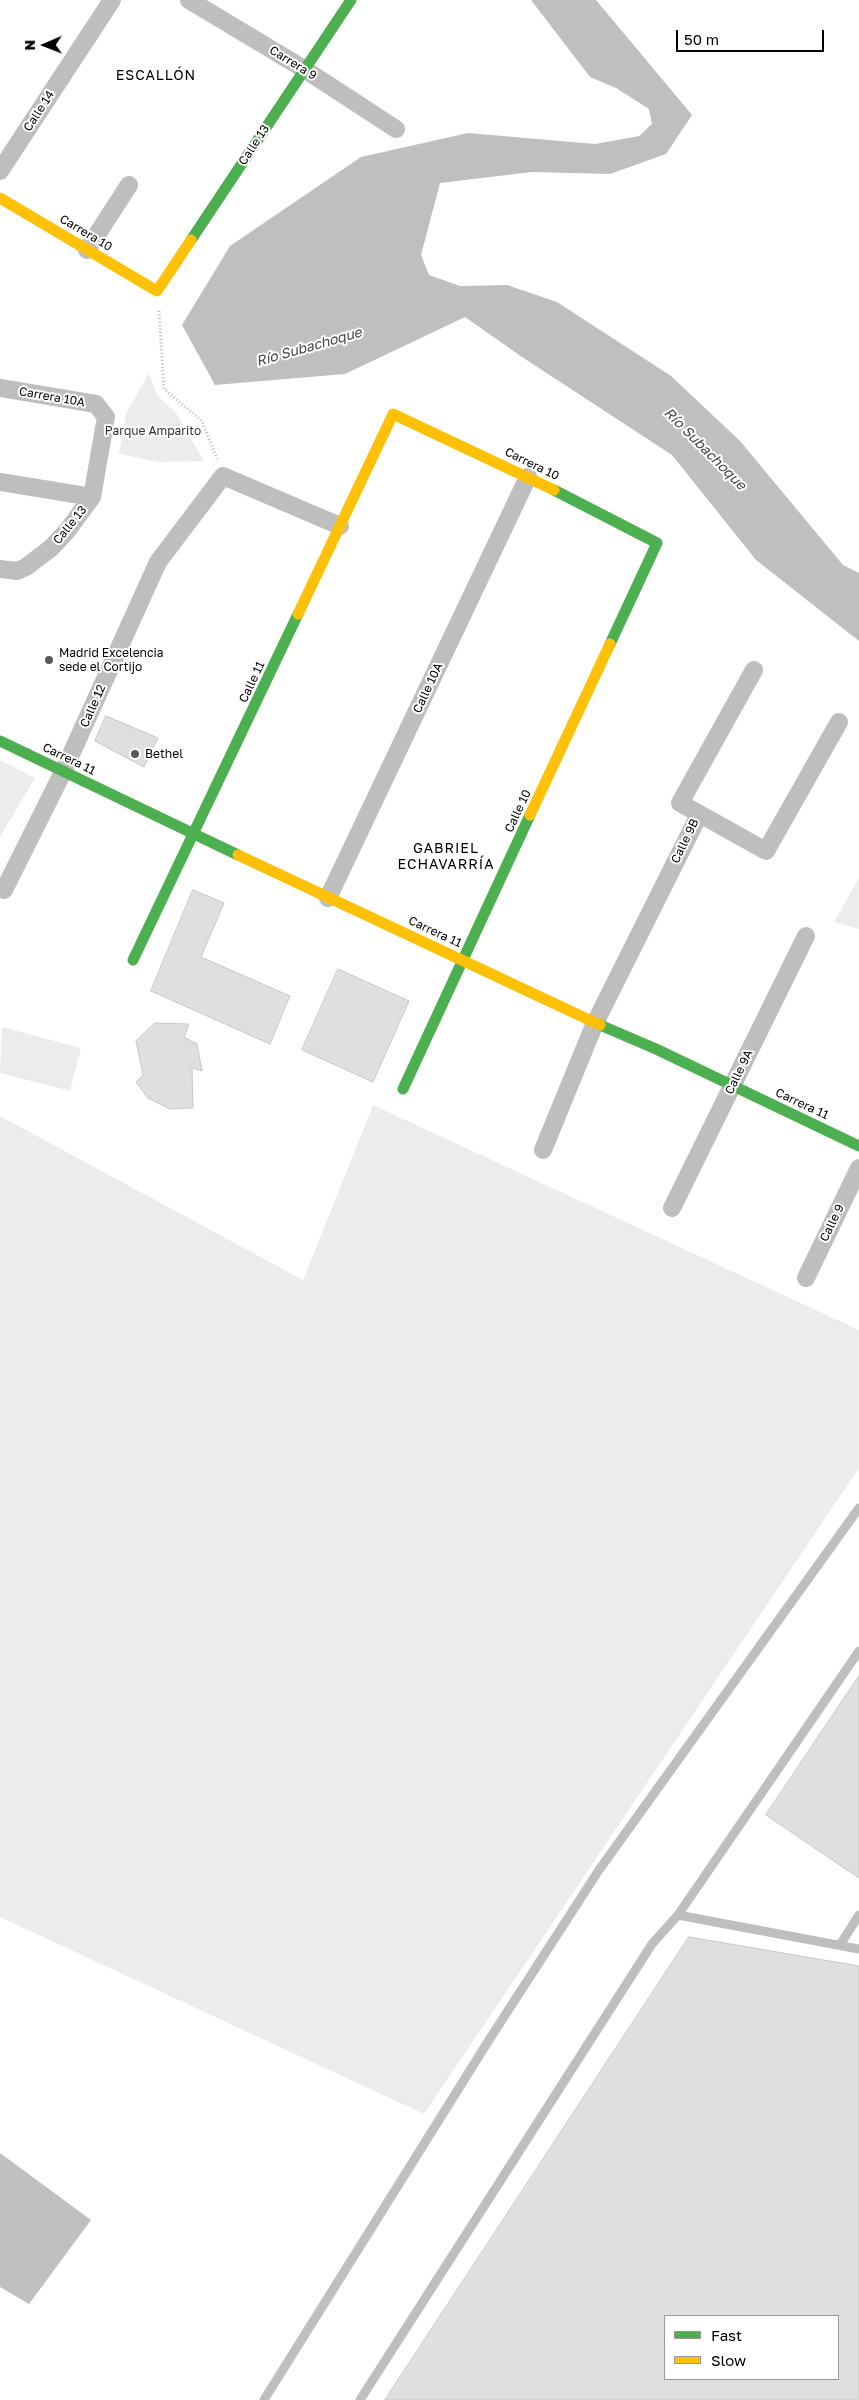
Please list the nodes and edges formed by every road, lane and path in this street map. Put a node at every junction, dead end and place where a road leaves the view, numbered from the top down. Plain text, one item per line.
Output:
1 (112, 0) edge
2 (189, 0) edge
3 (351, 0) edge
4 (304, 69) junction
5 (396, 128) dead end
6 (0, 171) edge
7 (129, 185) dead end
8 (0, 198) edge
9 (87, 250) junction
10 (157, 291) junction
11 (0, 388) edge
12 (102, 410) joint
13 (393, 414) joint
14 (223, 476) junction
15 (528, 477) junction
16 (0, 482) edge
17 (92, 497) junction
18 (340, 526) junction
19 (657, 542) joint
20 (0, 569) edge
21 (754, 670) dead end
22 (839, 722) dead end
23 (0, 741) edge
24 (63, 772) junction
25 (699, 815) junction
26 (195, 834) junction
27 (4, 890) dead end
28 (328, 898) junction
29 (806, 936) dead end
30 (133, 960) dead end
31 (464, 961) junction
32 (595, 1023) junction
33 (732, 1086) junction
34 (402, 1090) dead end
35 (859, 1146) edge
36 (543, 1150) dead end
37 (859, 1168) edge
38 (672, 1208) dead end
39 (806, 1278) dead end
40 (859, 1508) edge
41 (859, 1651) edge
42 (678, 1915) junction
43 (859, 1915) edge
44 (840, 1945) junction
45 (859, 1949) edge
46 (264, 2400) edge
47 (360, 2400) edge

1 - 6 street, Calle 14
2 - 4 street, Carrera 9
3 - 4 street, Calle 13
4 - 5 street, Carrera 9
4 - 10 street, Calle 13
7 - 9 street
8 - 9 street, Carrera 10
9 - 10 street, Carrera 10
10 - 14 path
11 - 12 street, Carrera 10A
12 - 17 street, Calle 13
13 - 15 street, Carrera 10
13 - 18 street, Calle 11
14 - 18 street
14 - 24 street, Calle 12
15 - 19 street, Carrera 10
15 - 28 street, Calle 10A
16 - 17 street
17 - 20 street, Calle 13
18 - 26 street, Calle 11
19 - 31 street, Calle 10
21 - 25 street, Calle 9B
22 - 25 street
23 - 24 street, Carrera 11
24 - 26 street, Carrera 11
24 - 27 street, Calle 12
25 - 32 street, Calle 9B
26 - 28 street, Carrera 11
26 - 30 street, Calle 11
28 - 31 street, Carrera 11
29 - 33 street, Calle 9A
31 - 32 street, Carrera 11
31 - 34 street, Calle 10
32 - 33 street, Carrera 11
32 - 36 street, Calle 9B
33 - 35 street, Carrera 11
33 - 38 street, Calle 9A
37 - 39 street, Calle 9
40 - 46 lane
41 - 42 lane
42 - 44 lane
42 - 47 lane
43 - 44 lane
44 - 45 lane

